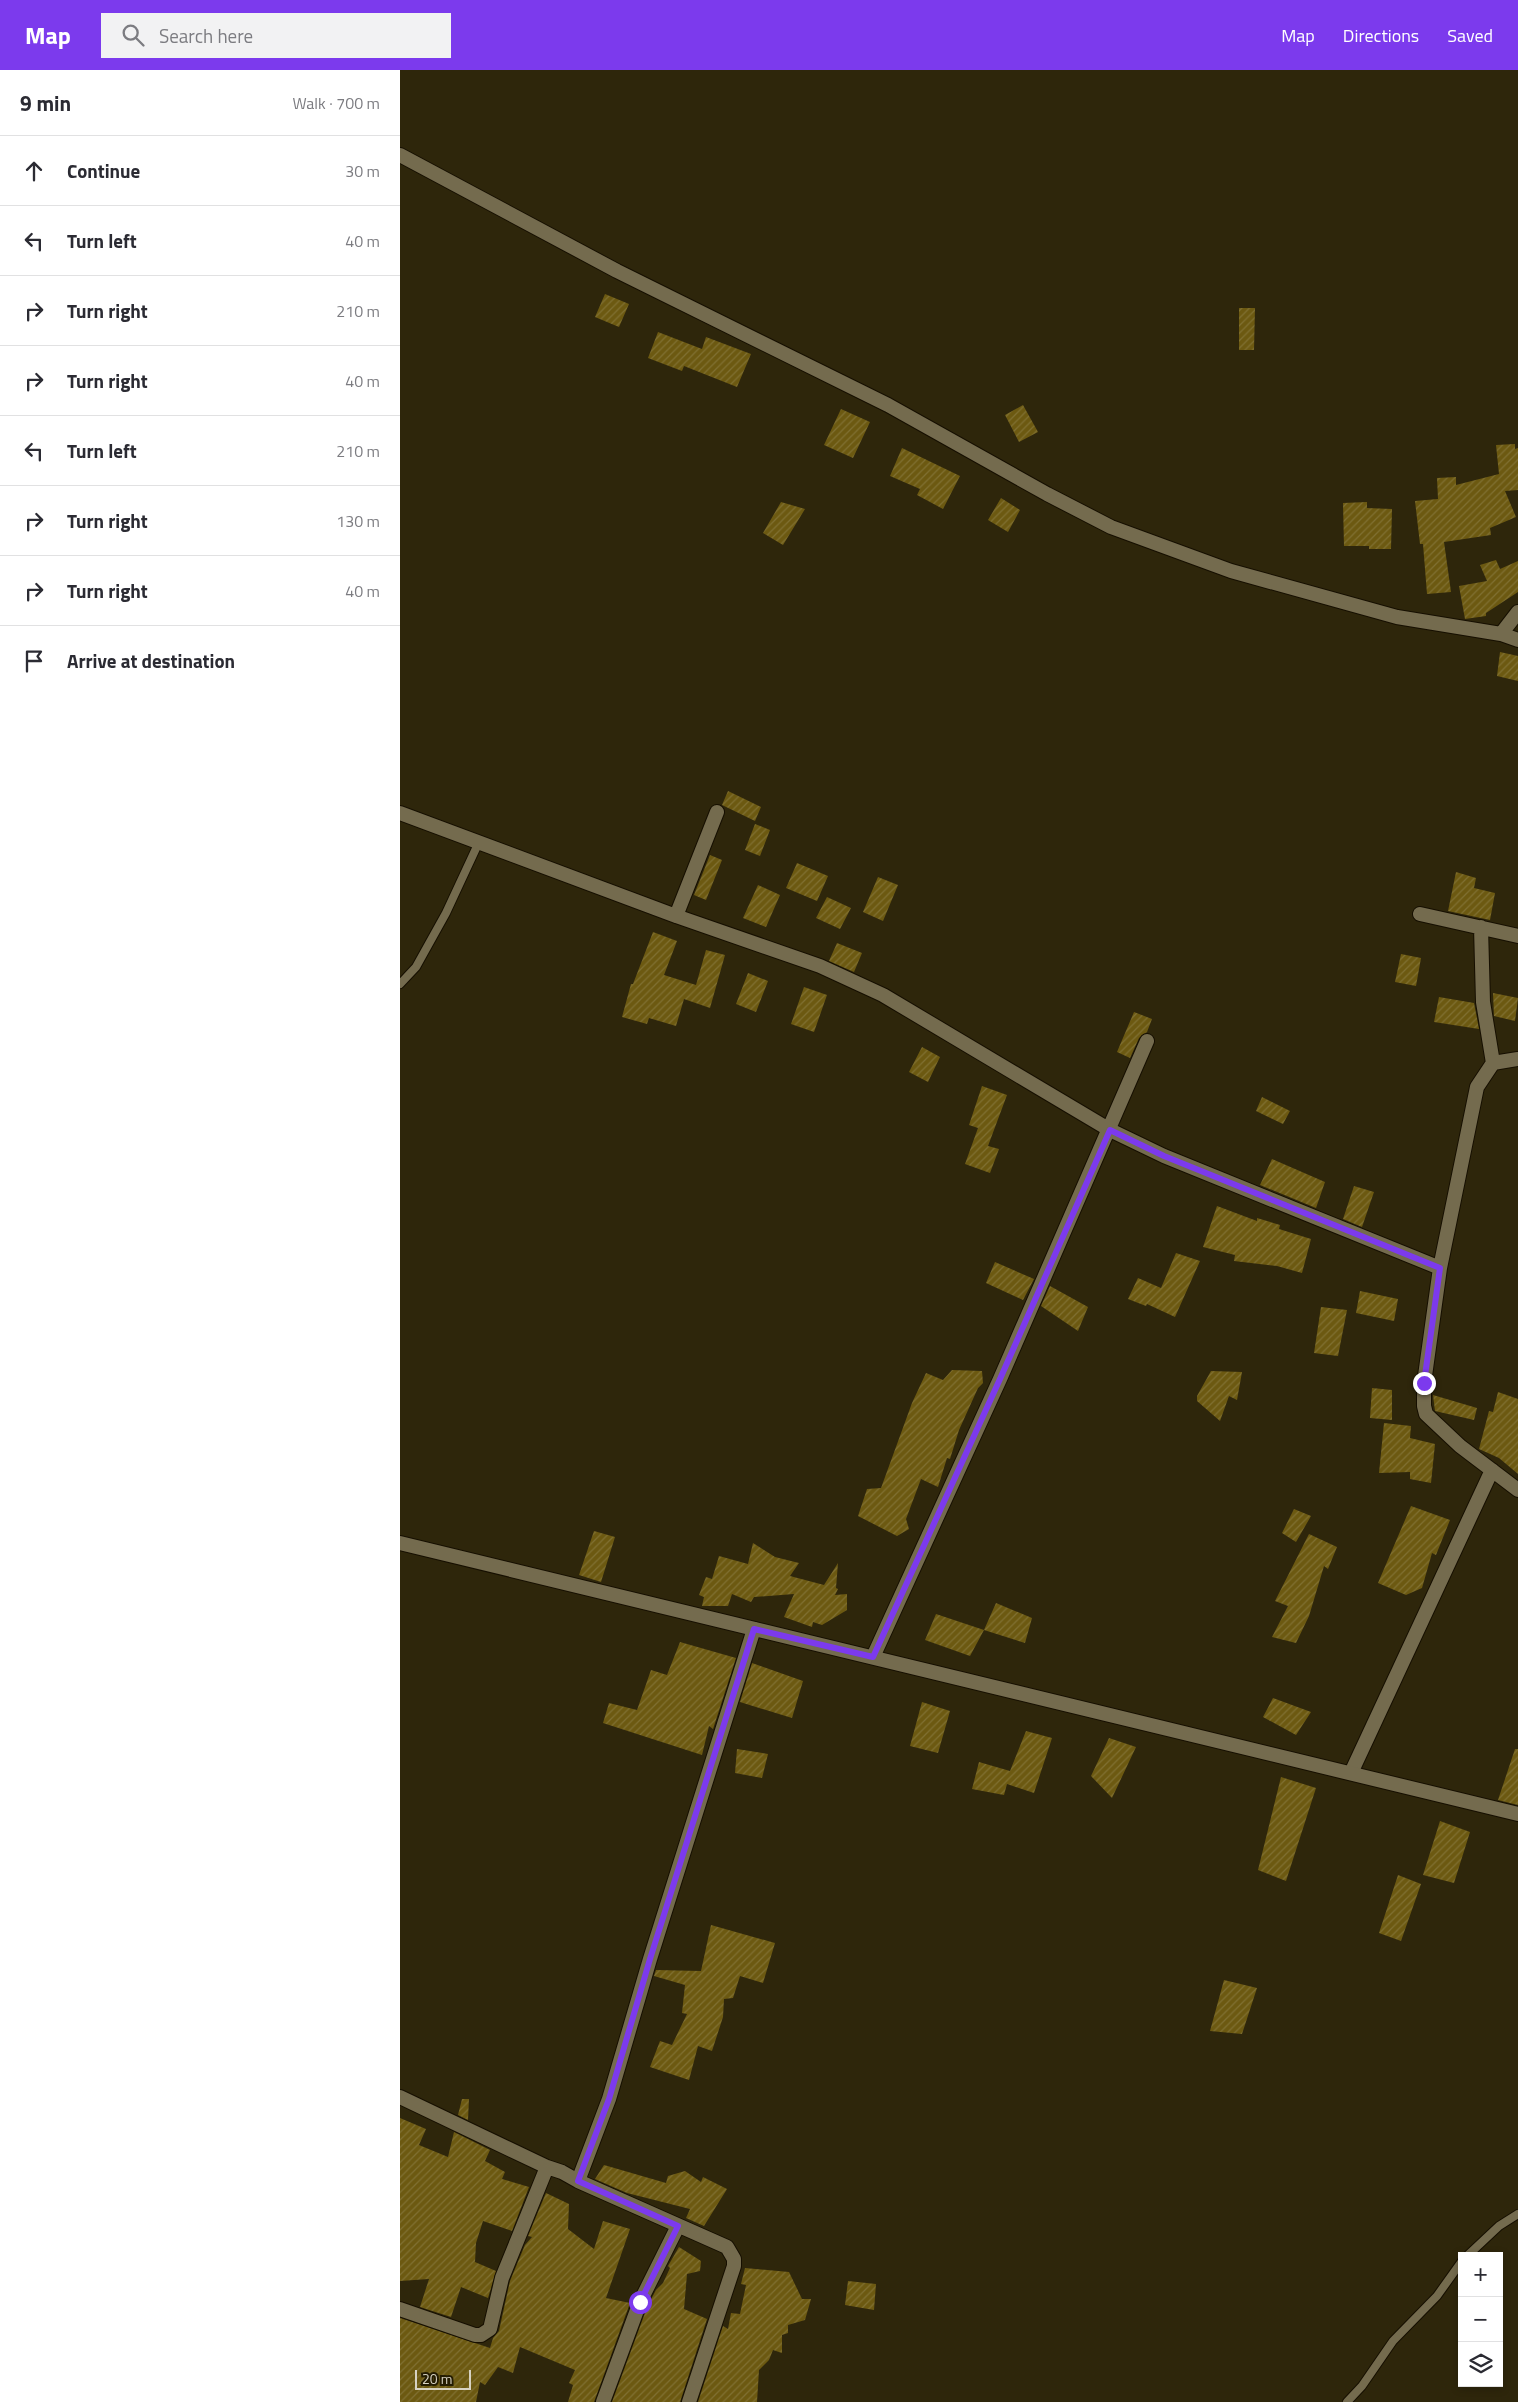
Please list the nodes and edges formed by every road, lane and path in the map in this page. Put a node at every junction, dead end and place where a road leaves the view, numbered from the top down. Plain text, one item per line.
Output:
1 (400, 155) edge
2 (1518, 612) edge
3 (1501, 634) junction
4 (1518, 640) edge
5 (717, 812) dead end
6 (400, 813) edge
7 (479, 842) junction
8 (1420, 914) dead end
9 (676, 916) junction
10 (1481, 927) junction
11 (1518, 936) edge
12 (400, 984) edge
13 (1147, 1042) dead end
14 (1518, 1059) edge
15 (1493, 1063) junction
16 (1110, 1130) junction
17 (1440, 1268) junction
18 (1492, 1470) junction
19 (1518, 1490) edge
20 (400, 1543) edge
21 (754, 1629) junction
22 (873, 1657) junction
23 (1351, 1773) junction
24 (1518, 1814) edge
25 (400, 2097) edge
26 (547, 2167) junction
27 (578, 2181) junction
28 (1518, 2214) edge
29 (678, 2226) junction
30 (1471, 2252) edge
31 (1458, 2267) edge
32 (400, 2310) edge
33 (603, 2402) edge
34 (689, 2402) edge
35 (1347, 2402) edge

1 - 3 street
2 - 3 street
3 - 4 street
5 - 9 street
6 - 7 street
7 - 9 street
7 - 12 lane
8 - 10 street
9 - 16 street
10 - 11 street
10 - 15 street
13 - 16 street
14 - 15 street
15 - 17 street
16 - 17 street
16 - 22 street
17 - 18 street
18 - 19 street
18 - 23 street
20 - 21 street
21 - 22 street
21 - 27 street
22 - 23 street
23 - 24 street
25 - 26 street
26 - 27 street
26 - 32 street
27 - 29 street
28 - 30 lane
29 - 33 street
29 - 34 street
31 - 35 lane

